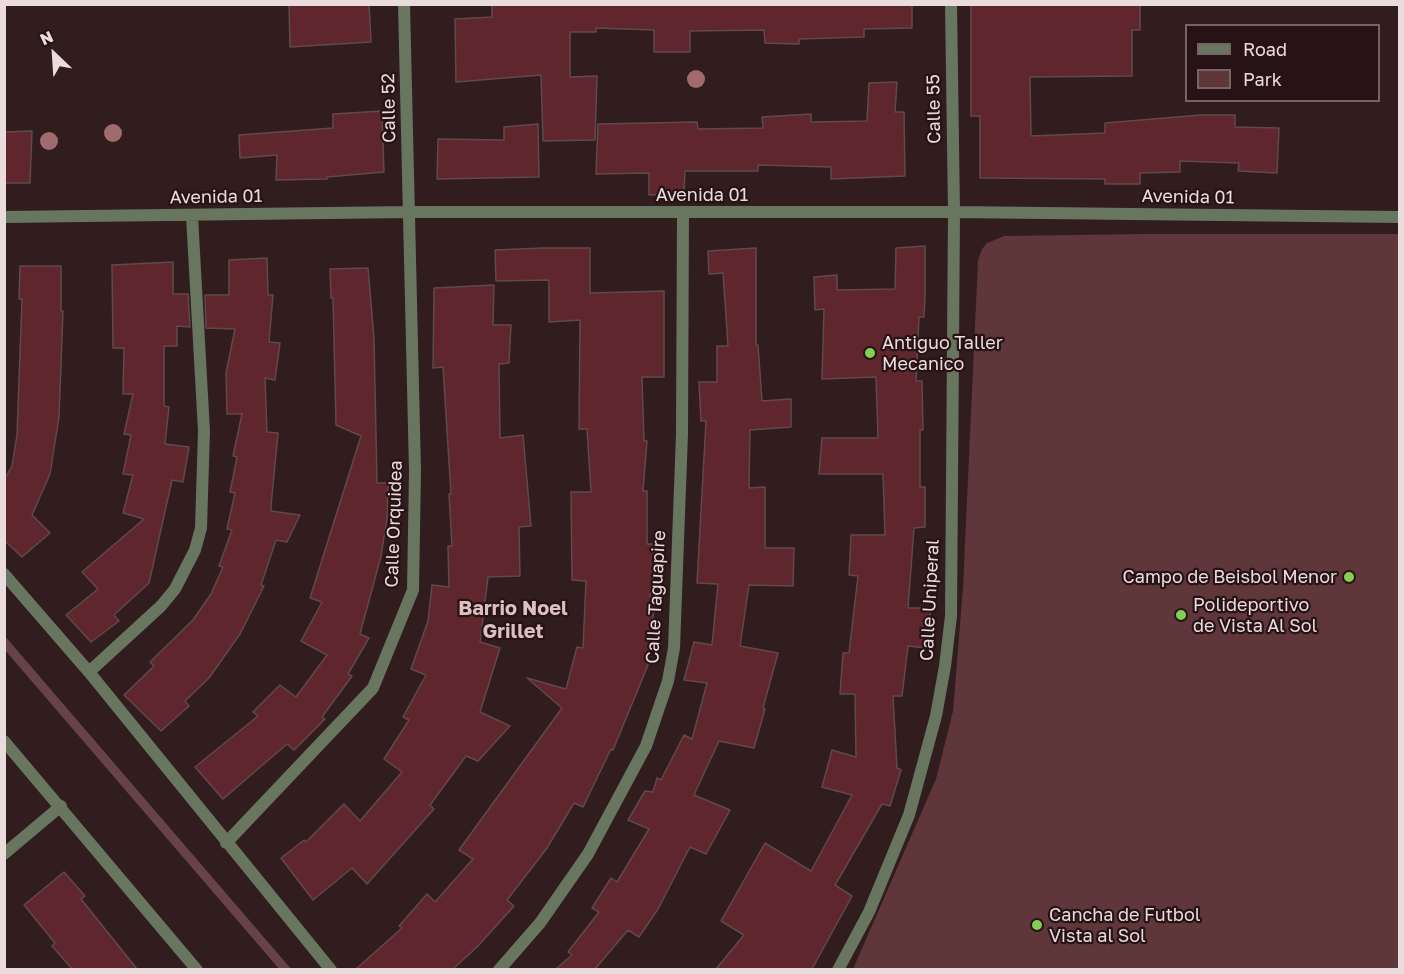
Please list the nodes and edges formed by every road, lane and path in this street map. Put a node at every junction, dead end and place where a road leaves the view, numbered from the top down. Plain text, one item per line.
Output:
1 (404, 4) edge
2 (951, 4) edge
3 (409, 212) junction
4 (954, 212) junction
5 (682, 213) junction
6 (192, 216) junction
7 (4, 217) edge
8 (1400, 217) edge
9 (4, 574) edge
10 (89, 672) junction
11 (4, 741) edge
12 (61, 806) junction
13 (226, 843) junction
14 (4, 854) edge
15 (197, 969) edge
16 (330, 969) edge
17 (499, 969) edge
18 (838, 969) edge

1 - 3 street, Calle 52
2 - 4 street, Calle 55
3 - 5 street, Avenida 01
3 - 6 street, Avenida 01
3 - 13 street, Calle Orquidea
4 - 5 street, Avenida 01
4 - 8 street, Avenida 01
4 - 18 street, Calle Uniperal
5 - 17 street, Calle Taguapire
6 - 7 street, Avenida 01
6 - 10 street
9 - 10 street
10 - 13 street
11 - 12 street
12 - 14 street
12 - 15 street
13 - 16 street

